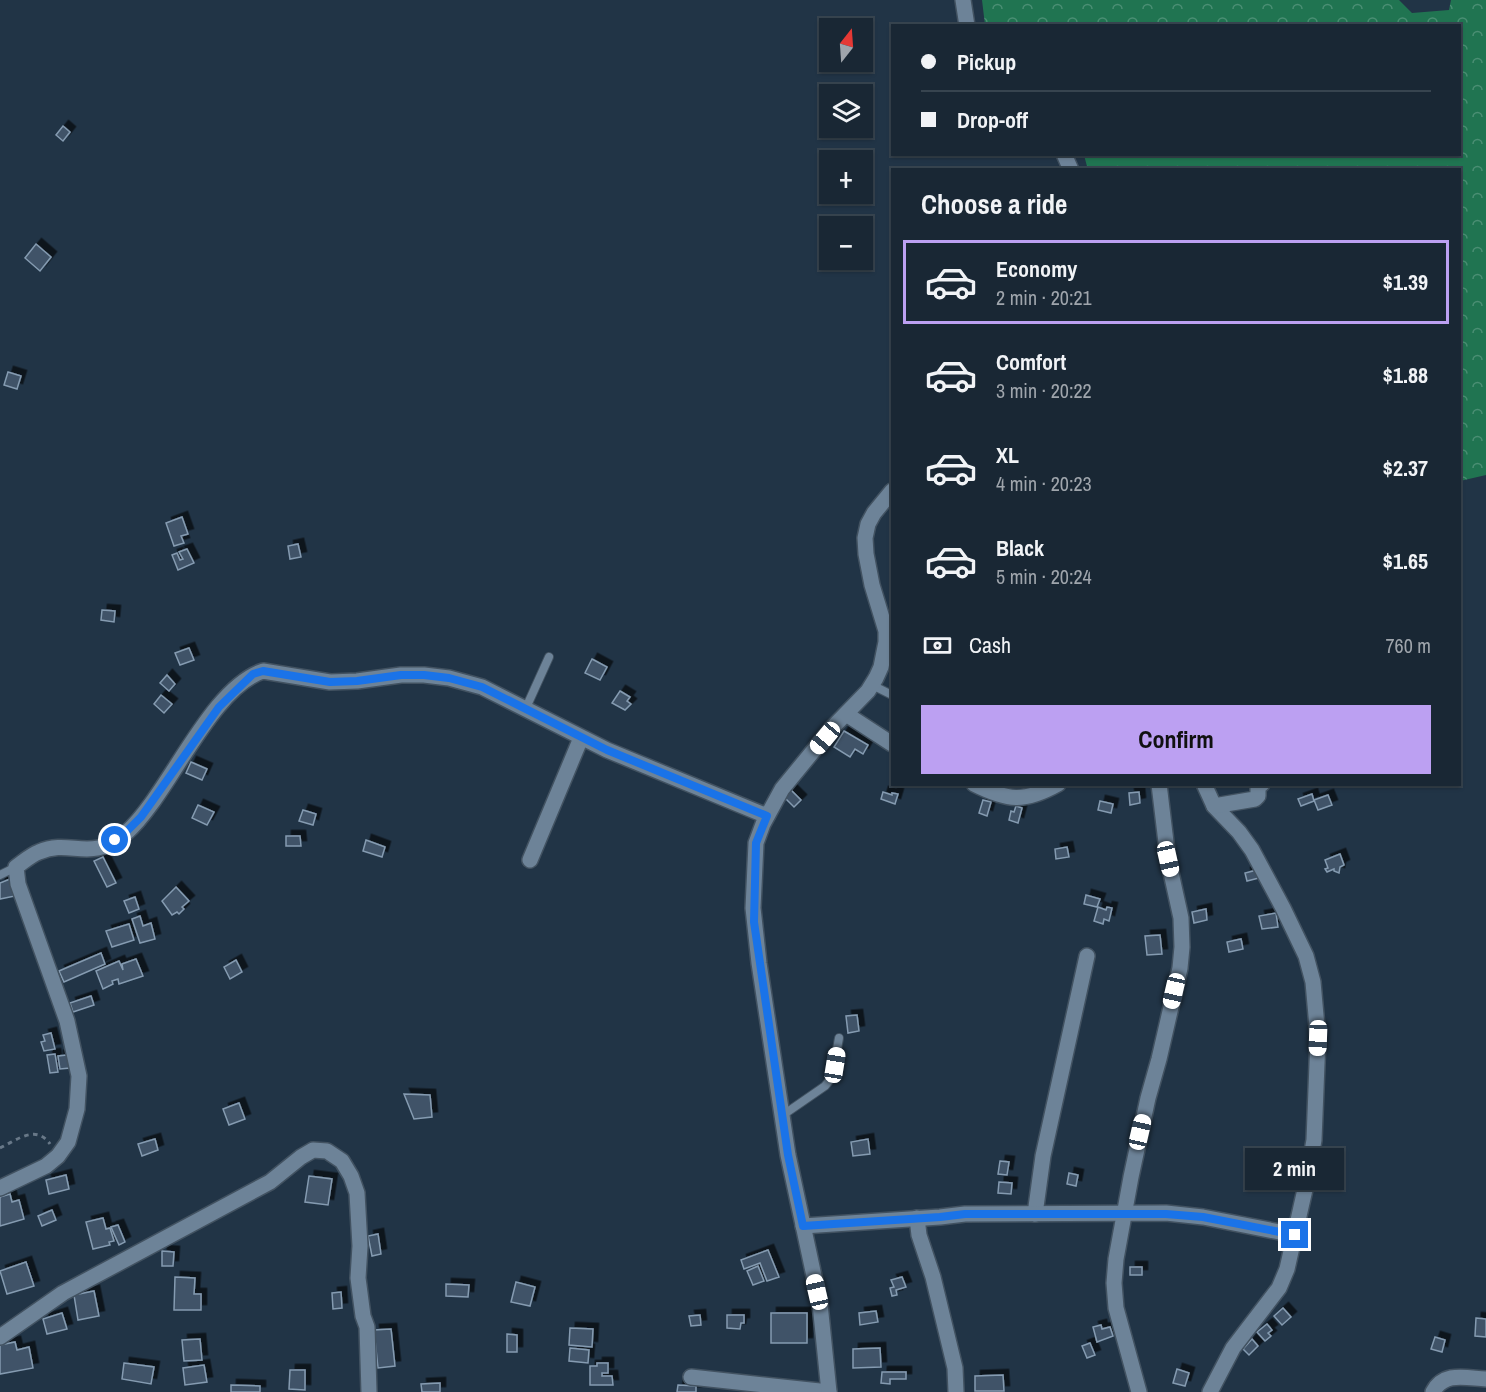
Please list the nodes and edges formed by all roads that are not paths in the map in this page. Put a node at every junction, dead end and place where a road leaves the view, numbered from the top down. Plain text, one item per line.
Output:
1 (963, 0) edge
2 (967, 24) edge
3 (891, 492) edge
4 (889, 632) edge
5 (549, 657) dead end
6 (872, 684) junction
7 (891, 694) edge
8 (525, 710) junction
9 (846, 714) junction
10 (581, 738) junction
11 (891, 743) edge
12 (978, 786) edge
13 (1054, 786) edge
14 (1159, 786) edge
15 (1205, 786) edge
16 (1258, 786) edge
17 (1214, 806) junction
18 (767, 816) junction
19 (530, 860) dead end
20 (16, 867) junction
21 (0, 875) edge
22 (1087, 956) dead end
23 (839, 1038) dead end
24 (783, 1115) junction
25 (0, 1188) edge
26 (1035, 1214) junction
27 (1125, 1214) junction
28 (917, 1218) junction
29 (803, 1226) junction
30 (1295, 1235) junction
31 (0, 1337) edge
32 (691, 1377) dead end
33 (1486, 1379) edge
34 (369, 1392) edge
35 (829, 1392) edge
36 (956, 1392) edge
37 (1139, 1392) edge
38 (1210, 1392) edge
39 (1433, 1392) edge

1 - 2 street
3 - 4 street
4 - 6 street
5 - 8 lane
6 - 7 lane
6 - 9 street
8 - 10 street
8 - 20 street
9 - 11 street
9 - 18 street
10 - 18 street
10 - 19 street
12 - 13 street
14 - 27 street
15 - 17 street
16 - 17 street
17 - 30 street
18 - 24 street
20 - 21 lane
20 - 25 street
22 - 26 street
23 - 24 lane
24 - 29 street
26 - 27 street
26 - 28 street
27 - 30 street
27 - 37 street
28 - 29 street
28 - 36 street
29 - 35 street
30 - 38 street
31 - 34 street
32 - 35 street
33 - 39 street

